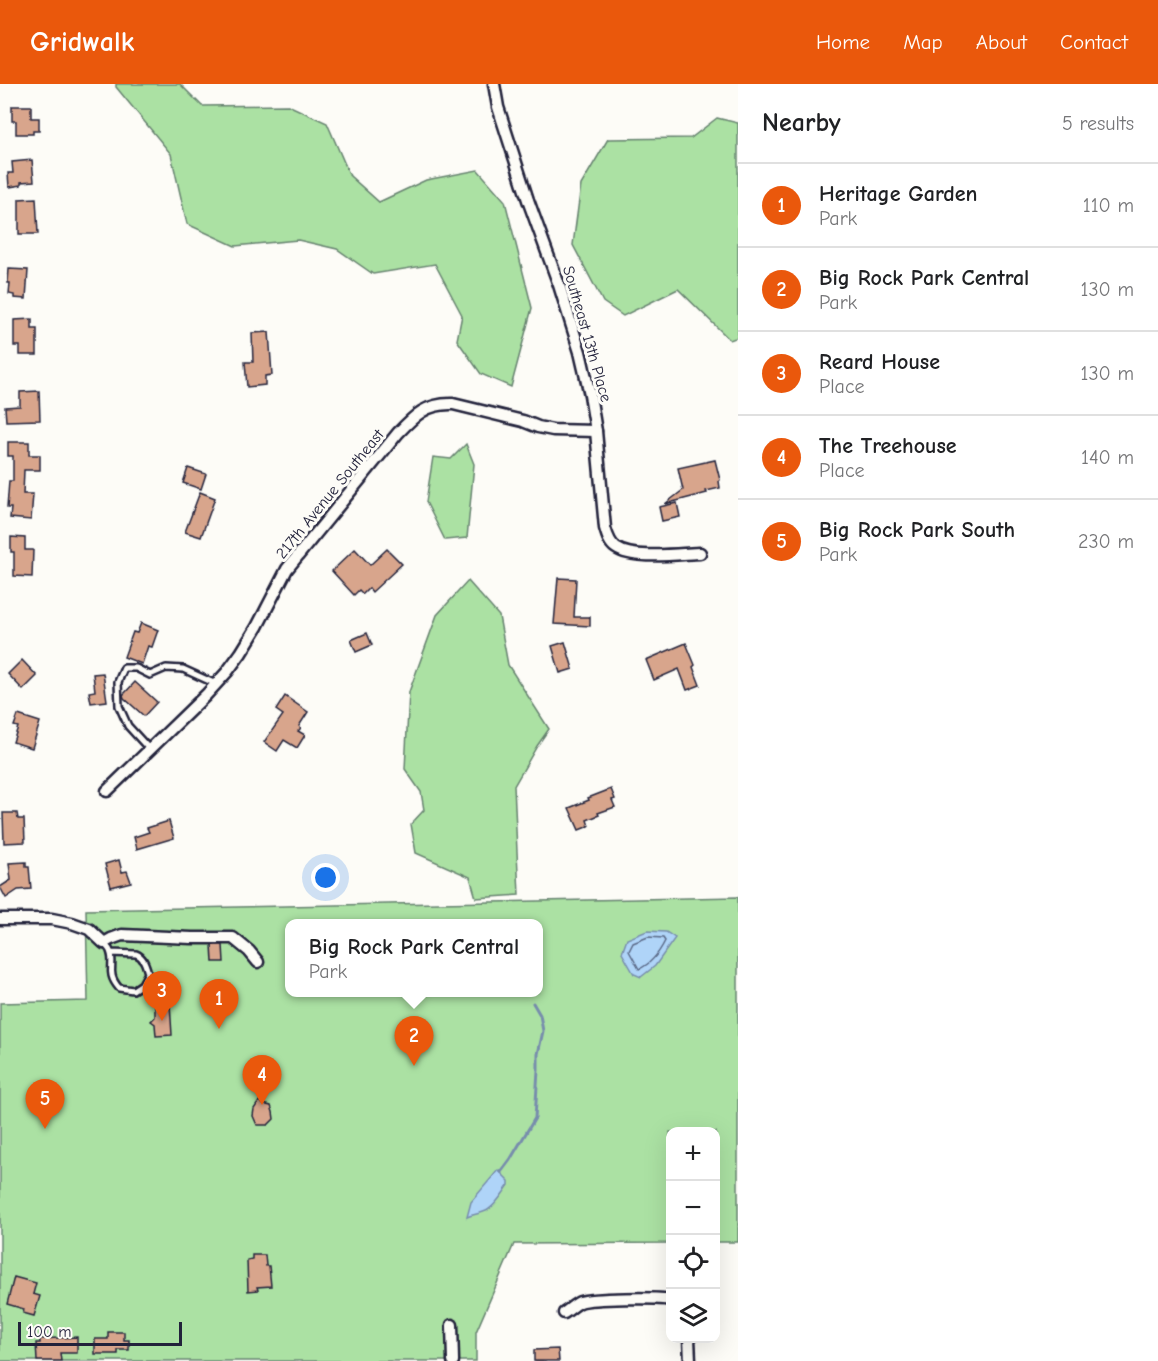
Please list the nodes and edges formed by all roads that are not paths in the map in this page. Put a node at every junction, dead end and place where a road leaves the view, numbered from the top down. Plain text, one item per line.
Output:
1 (494, 84) edge
2 (596, 431) junction
3 (700, 553) dead end
4 (216, 684) junction
5 (150, 750) junction
6 (107, 791) dead end
7 (0, 919) edge
8 (104, 943) junction
9 (111, 953) junction
10 (258, 962) dead end
11 (666, 1299) edge
12 (564, 1313) dead end
13 (452, 1325) dead end
14 (689, 1343) edge
15 (453, 1361) edge
16 (690, 1361) edge

1 - 2 street, Southeast 13th Place
2 - 3 street, Southeast 13th Place
2 - 4 street, 217th Avenue Southeast
4 - 5 street, 217th Avenue Southeast
4 - 5 lane
5 - 6 street, 217th Avenue Southeast
7 - 8 street
8 - 9 lane
8 - 10 street
9 - 9 lane
11 - 12 street
13 - 15 street
14 - 16 street

